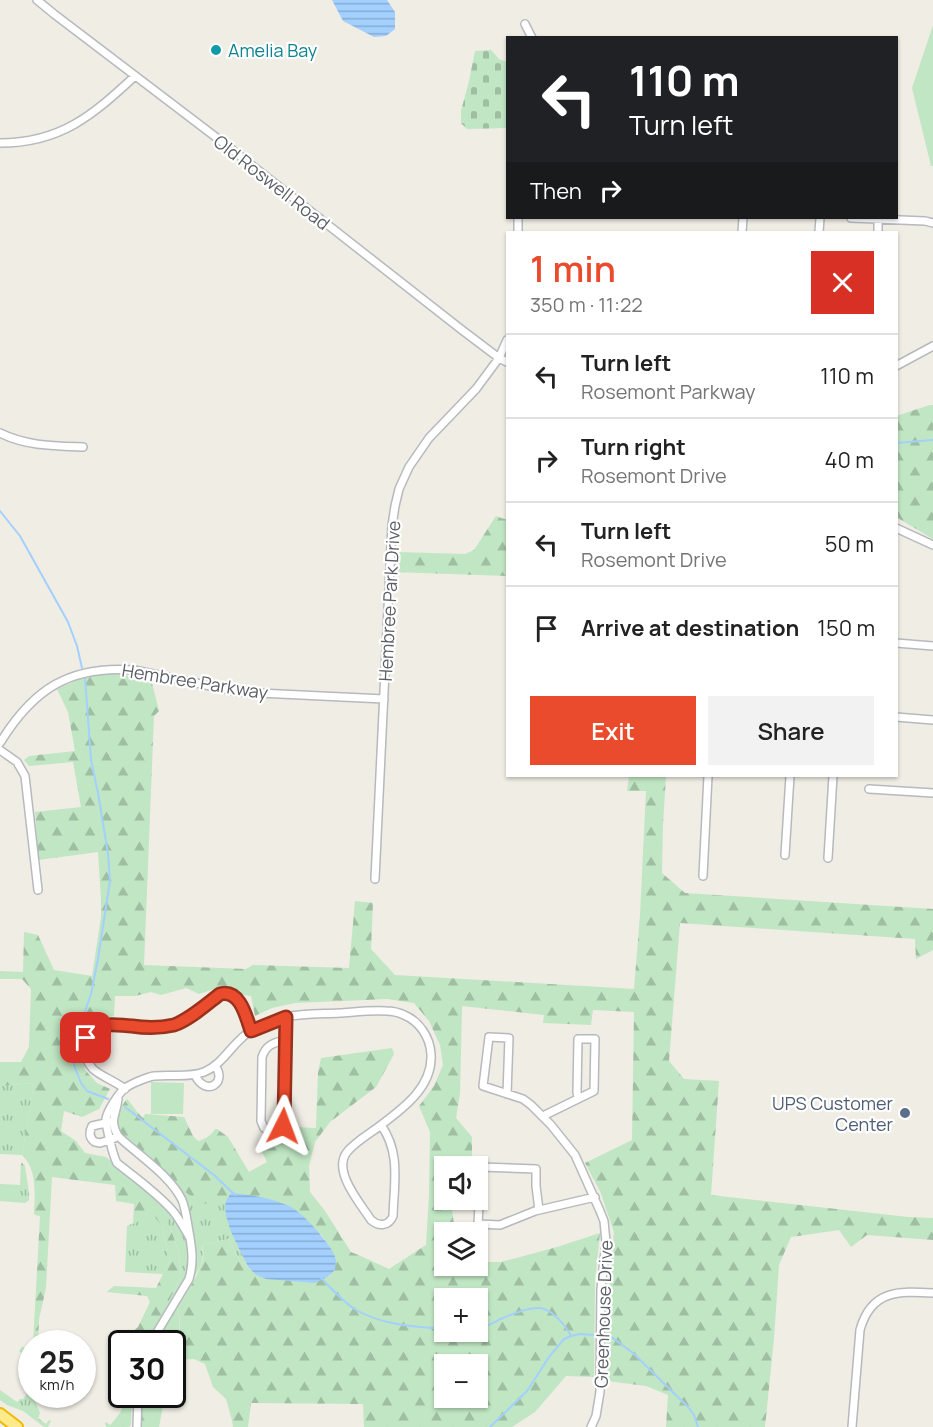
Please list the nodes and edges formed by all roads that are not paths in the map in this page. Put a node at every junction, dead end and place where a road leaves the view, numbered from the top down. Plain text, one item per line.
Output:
1 (37, 0) edge
2 (525, 24) dead end
3 (531, 36) edge
4 (135, 76) junction
5 (0, 143) edge
6 (878, 219) edge
7 (933, 223) edge
8 (506, 342) edge
9 (933, 346) edge
10 (499, 358) junction
11 (506, 362) edge
12 (898, 365) edge
13 (0, 433) edge
14 (83, 447) dead end
15 (898, 529) edge
16 (933, 545) edge
17 (898, 643) edge
18 (933, 646) edge
19 (384, 699) junction
20 (898, 717) edge
21 (933, 720) edge
22 (0, 743) edge
23 (0, 750) edge
24 (708, 777) edge
25 (790, 777) edge
26 (833, 777) edge
27 (868, 789) dead end
28 (933, 793) edge
29 (785, 855) dead end
30 (828, 858) dead end
31 (703, 876) dead end
32 (375, 879) dead end
33 (38, 890) dead end
34 (286, 1017) junction
35 (251, 1031) junction
36 (285, 1040) junction
37 (215, 1066) junction
38 (195, 1075) junction
39 (125, 1089) junction
40 (507, 1094) junction
41 (578, 1099) junction
42 (543, 1116) junction
43 (110, 1122) junction
44 (381, 1125) junction
45 (114, 1138) junction
46 (595, 1197) junction
47 (539, 1210) junction
48 (190, 1238) junction
49 (933, 1293) edge
50 (158, 1330) edge
51 (138, 1408) edge
52 (0, 1414) edge
53 (16, 1427) edge
54 (138, 1427) edge
55 (591, 1427) edge
56 (852, 1427) edge

1 - 4 street, Old Roswell Road
2 - 3 street
4 - 5 street
4 - 10 street, Old Roswell Road
6 - 7 street
8 - 10 street, Hembree Park Drive
9 - 12 street
10 - 11 street, Old Roswell Road
10 - 19 street, Hembree Park Drive
13 - 14 street
15 - 16 street
17 - 18 street
19 - 22 street, Hembree Parkway
19 - 32 street, Hembree Park Drive
20 - 21 street
23 - 33 street
24 - 31 street
25 - 29 street
26 - 30 street
27 - 28 street
34 - 35 street
34 - 36 street
34 - 44 street
35 - 37 street
35 - 39 street
36 - 36 street
37 - 38 street
37 - 38 street
38 - 39 street
39 - 43 street
40 - 40 street, Greenhouse Drive
40 - 42 street, Greenhouse Drive
41 - 41 street
41 - 42 street
42 - 46 street, Greenhouse Drive
43 - 45 street
43 - 45 street
44 - 44 street
45 - 48 street
45 - 48 street
46 - 47 street
46 - 55 street, Greenhouse Drive
47 - 47 street
48 - 50 street
49 - 56 street
51 - 54 street
52 - 53 highway

